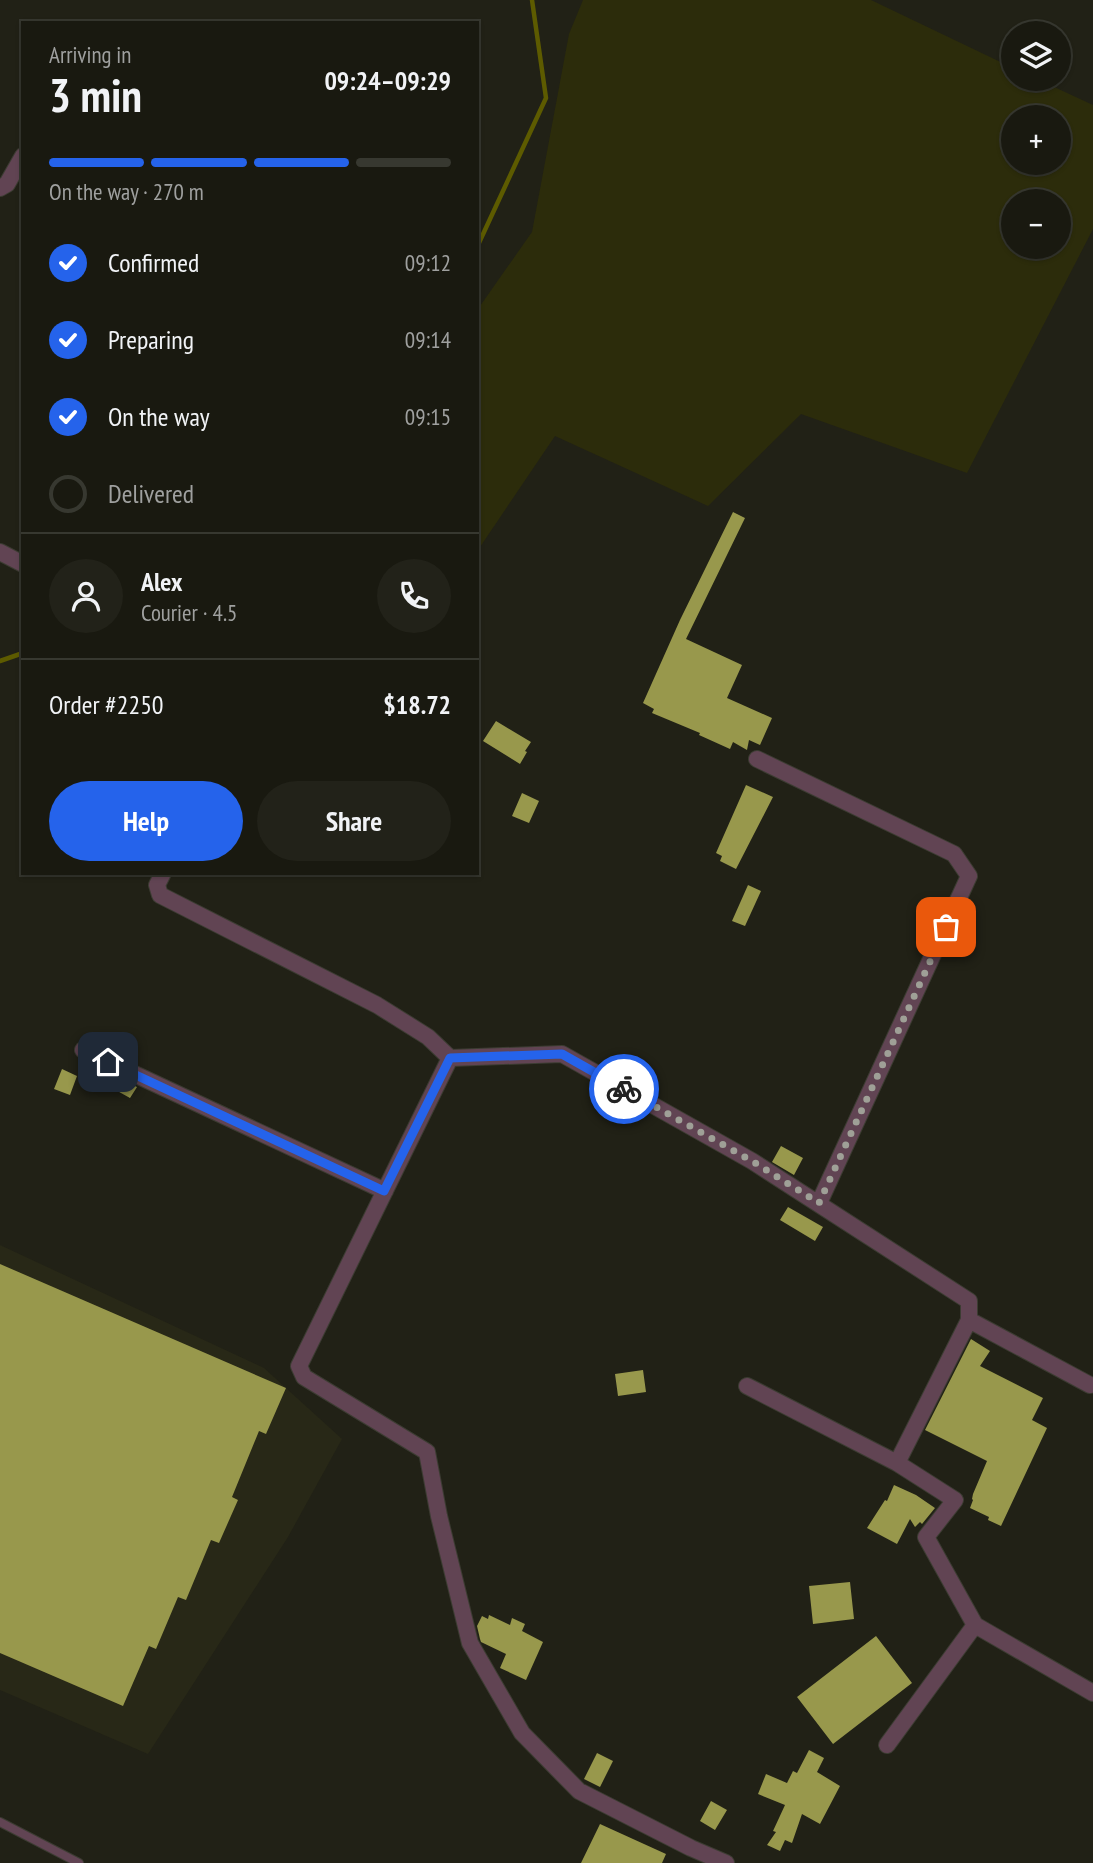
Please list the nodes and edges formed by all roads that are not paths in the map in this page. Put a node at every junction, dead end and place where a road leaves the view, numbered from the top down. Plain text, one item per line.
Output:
1 (21, 160) edge
2 (0, 188) edge
3 (0, 552) edge
4 (21, 563) edge
5 (757, 759) dead end
6 (162, 875) edge
7 (83, 1050) dead end
8 (450, 1058) junction
9 (384, 1191) junction
10 (819, 1203) junction
11 (969, 1320) junction
12 (747, 1385) dead end
13 (1090, 1385) dead end
14 (897, 1463) junction
15 (975, 1625) junction
16 (1093, 1693) edge
17 (887, 1745) dead end
18 (0, 1822) edge
19 (79, 1863) edge
20 (726, 1863) edge

1 - 2 street
3 - 4 street
5 - 10 street
6 - 8 street
7 - 9 street
8 - 9 street
8 - 10 street
9 - 20 street
10 - 11 street
11 - 13 street
11 - 14 street
12 - 14 street
14 - 15 street
15 - 16 street
15 - 17 street
18 - 19 lane

